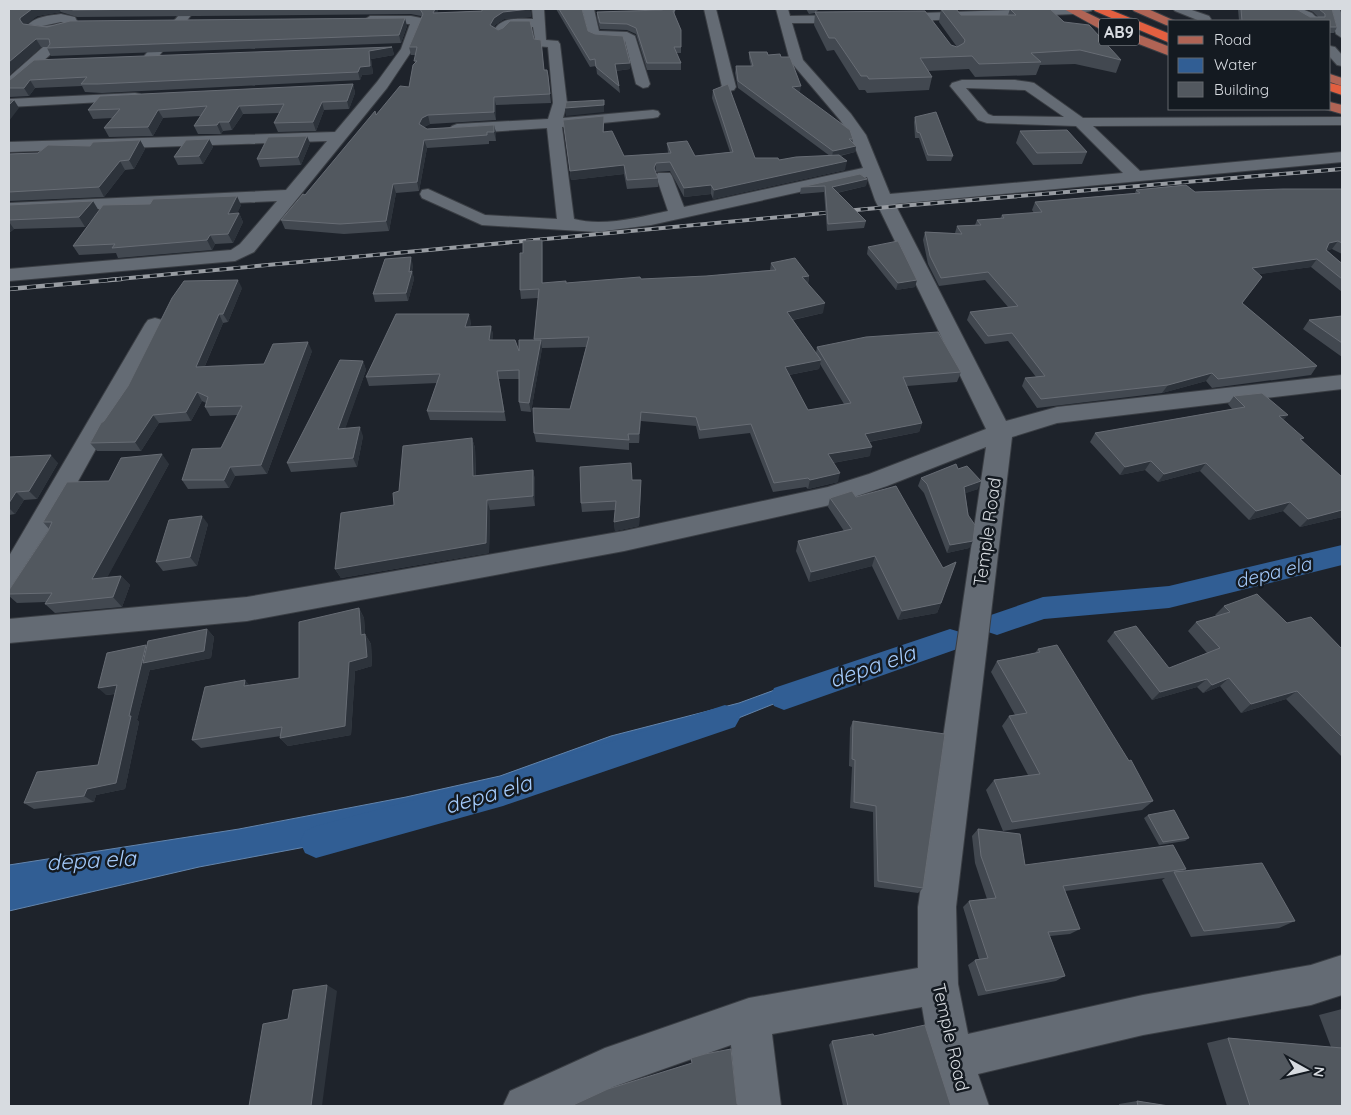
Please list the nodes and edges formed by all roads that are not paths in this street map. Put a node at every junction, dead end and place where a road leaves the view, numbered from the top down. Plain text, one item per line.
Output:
1 (72, 9) edge
2 (190, 9) edge
3 (710, 9) edge
4 (1087, 9) edge
5 (1099, 9) edge
6 (1115, 9) edge
7 (1138, 9) edge
8 (1179, 9) edge
9 (1247, 9) edge
10 (1072, 10) edge
11 (1337, 10) edge
12 (592, 11) edge
13 (784, 14) edge
14 (539, 16) edge
15 (926, 17) junction
16 (860, 18) edge
17 (879, 18) edge
18 (1205, 19) dead end
19 (361, 20) edge
20 (1313, 20) edge
21 (181, 21) junction
22 (201, 21) edge
23 (1168, 21) edge
24 (71, 22) junction
25 (161, 22) edge
26 (1168, 31) edge
27 (16, 32) edge
28 (499, 32) edge
29 (937, 32) edge
30 (1342, 32) edge
31 (593, 33) junction
32 (1168, 38) edge
33 (568, 42) junction
34 (407, 49) junction
35 (388, 50) edge
36 (1168, 51) edge
37 (1331, 51) edge
38 (170, 58) edge
39 (34, 62) junction
40 (53, 62) edge
41 (1342, 62) edge
42 (9, 84) edge
43 (643, 84) dead end
44 (362, 86) dead end
45 (382, 86) junction
46 (729, 87) edge
47 (145, 97) edge
48 (9, 103) edge
49 (652, 114) dead end
50 (1342, 114) edge
51 (1068, 118) junction
52 (1342, 121) edge
53 (554, 123) junction
54 (440, 130) edge
55 (340, 136) junction
56 (9, 147) edge
57 (1342, 157) edge
58 (874, 171) junction
59 (664, 176) edge
60 (1130, 177) junction
61 (428, 194) dead end
62 (290, 195) junction
63 (884, 200) junction
64 (9, 208) edge
65 (678, 214) junction
66 (575, 226) junction
67 (9, 275) edge
68 (155, 324) dead end
69 (1342, 382) edge
70 (1000, 434) junction
71 (9, 580) edge
72 (9, 632) edge
73 (1342, 975) edge
74 (938, 984) junction
75 (749, 1018) junction
76 (952, 1059) junction
77 (525, 1106) edge
78 (759, 1106) edge
79 (967, 1106) edge

1 - 24 street
2 - 21 street
3 - 46 street
4 - 10 street
5 - 32 highway
6 - 26 highway
7 - 23 main road, AB9
8 - 18 street
9 - 20 street
10 - 15 street
10 - 36 main road, AB9
11 - 30 street
12 - 31 street
13 - 16 street
13 - 58 street
14 - 28 street
14 - 33 street
15 - 17 street
15 - 29 street
19 - 34 street
21 - 22 street
21 - 25 street
21 - 38 street
24 - 27 street
24 - 39 street
31 - 33 street
31 - 43 street
33 - 53 street
34 - 35 street
34 - 45 street
37 - 41 street
39 - 40 street
39 - 42 street
44 - 45 street
45 - 55 street
47 - 48 street
49 - 53 street
50 - 51 street
51 - 51 street
51 - 52 street
51 - 60 street
53 - 54 street
53 - 66 street
55 - 56 street
55 - 62 street
57 - 60 street
58 - 63 street
58 - 65 street
59 - 65 street
60 - 63 street
61 - 66 street
62 - 64 street
62 - 67 street
63 - 70 street
65 - 66 street
68 - 71 street
69 - 70 street
70 - 72 street
70 - 74 street, Temple Road
73 - 76 street
74 - 75 street
74 - 76 street, Temple Road
75 - 77 street
75 - 78 street
76 - 79 street, Temple Road

